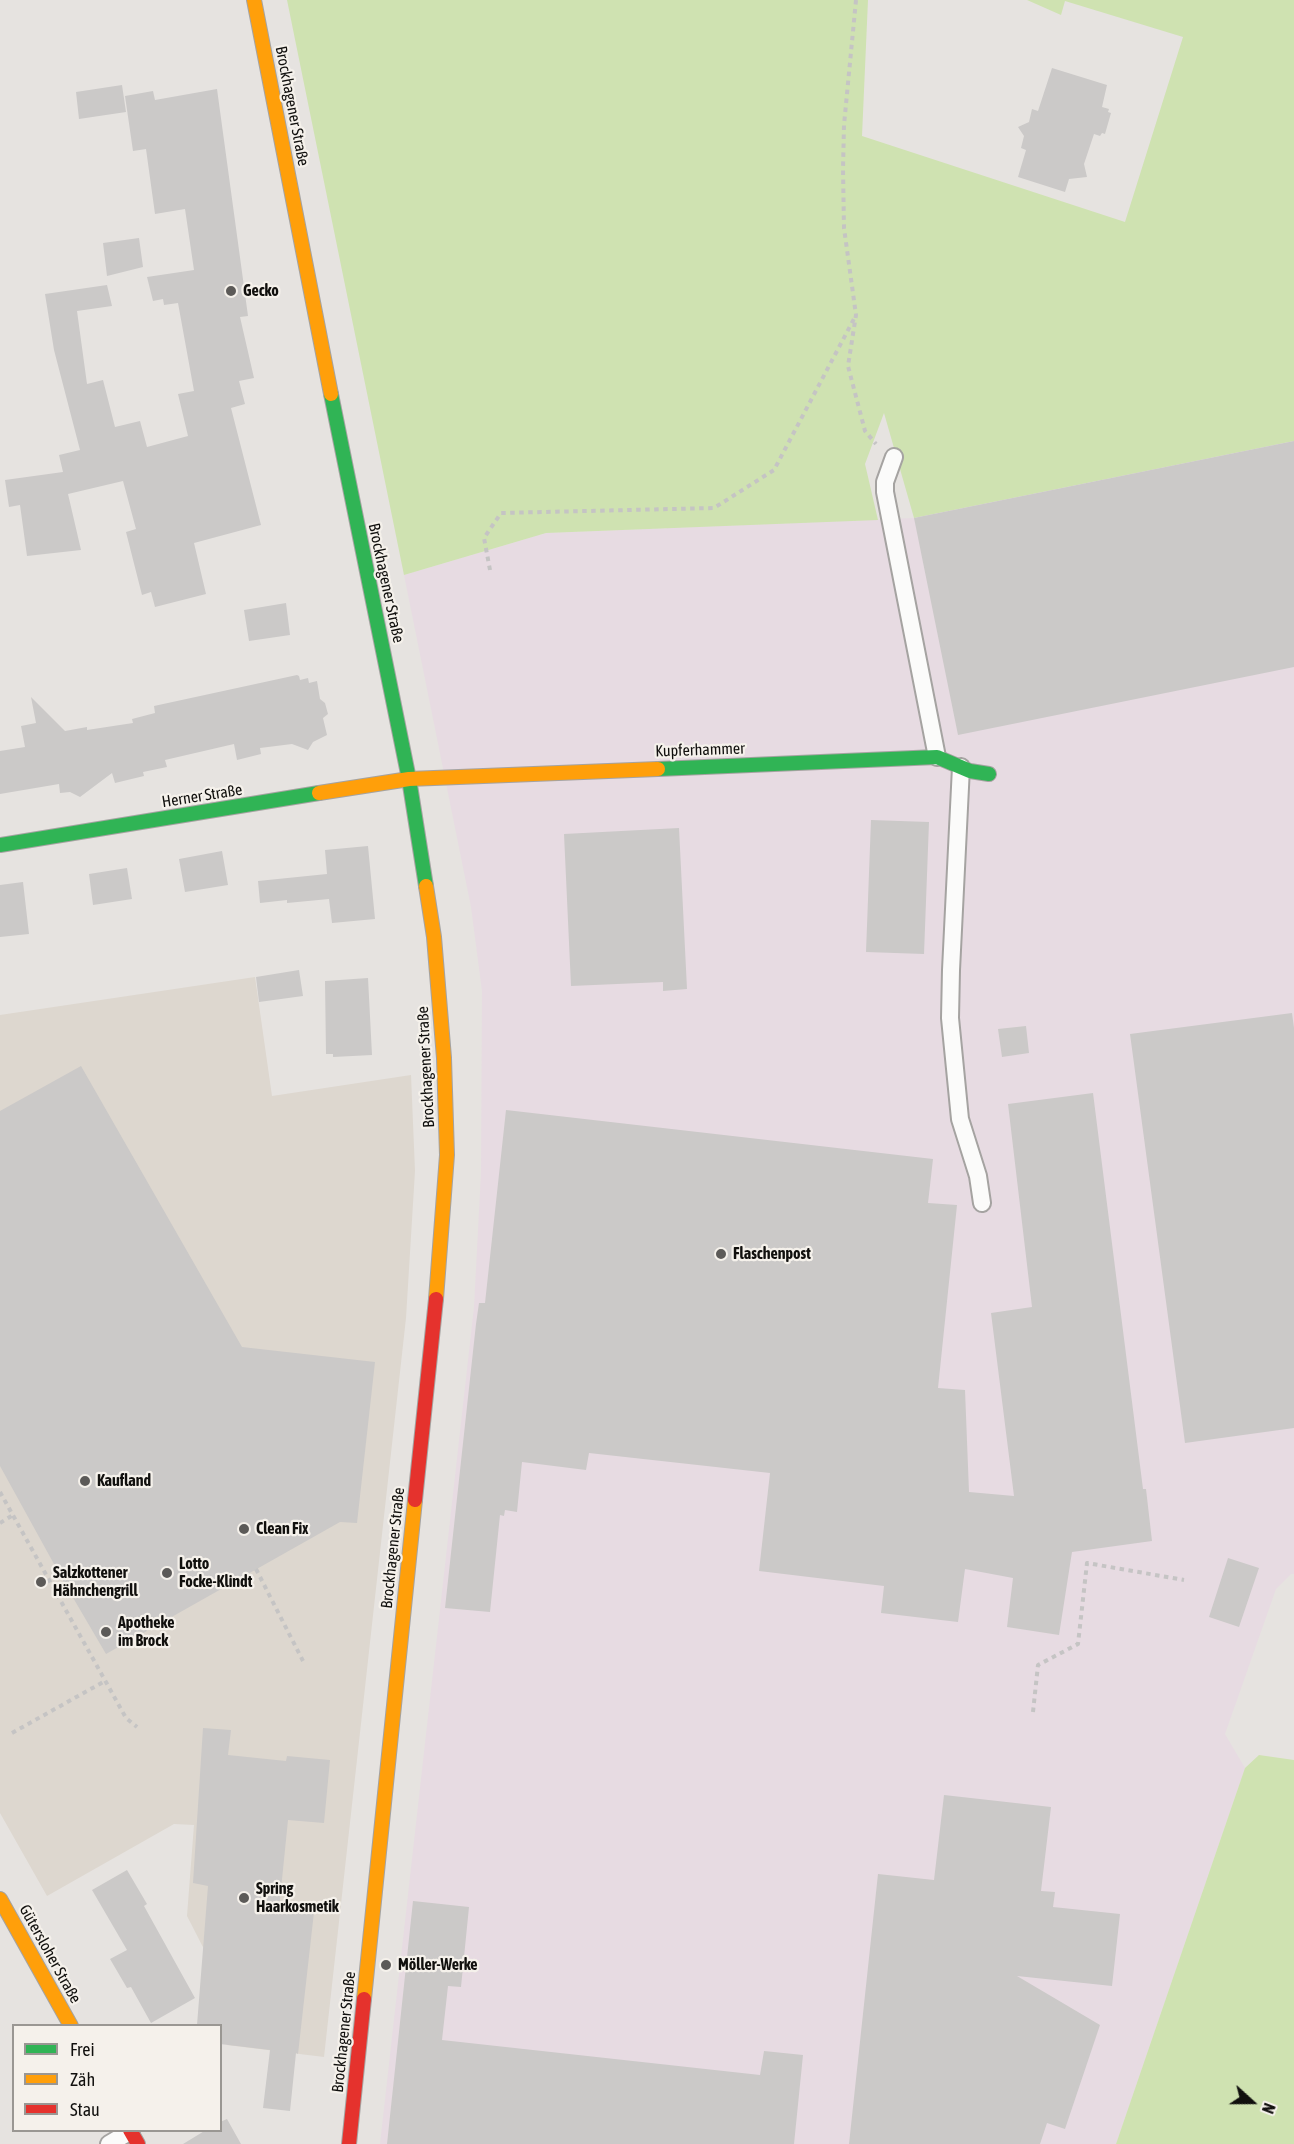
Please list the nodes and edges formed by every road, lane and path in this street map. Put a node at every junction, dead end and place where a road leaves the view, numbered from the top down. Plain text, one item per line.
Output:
1 (254, 0) edge
2 (856, 0) edge
3 (856, 315) junction
4 (894, 457) joint
5 (490, 570) dead end
6 (937, 757) junction
7 (961, 767) junction
8 (989, 774) dead end
9 (409, 779) junction
10 (0, 845) edge
11 (982, 1203) dead end
12 (0, 1492) edge
13 (13, 1515) junction
14 (0, 1523) edge
15 (256, 1569) dead end
16 (1184, 1580) dead end
17 (65, 1584) dead end
18 (54, 1590) junction
19 (303, 1661) dead end
20 (105, 1681) junction
21 (1033, 1712) dead end
22 (137, 1727) dead end
23 (12, 1733) dead end
24 (0, 1899) edge
25 (70, 2024) edge
26 (128, 2132) edge
27 (109, 2144) edge
28 (349, 2144) edge

1 - 9 main road, Brockhagener Straße
2 - 3 path
3 - 4 path
3 - 5 path
4 - 6 lane
6 - 7 main road, Kupferhammer
6 - 9 main road, Kupferhammer
7 - 8 main road, Kupferhammer
7 - 11 lane
9 - 10 main road, Herner Straße
9 - 28 main road, Brockhagener Straße
12 - 13 path
13 - 14 path
13 - 18 path
15 - 19 path
16 - 21 path
17 - 18 path
18 - 20 path
20 - 22 path
20 - 23 path
24 - 25 main road, Gütersloher Straße
26 - 27 lane

